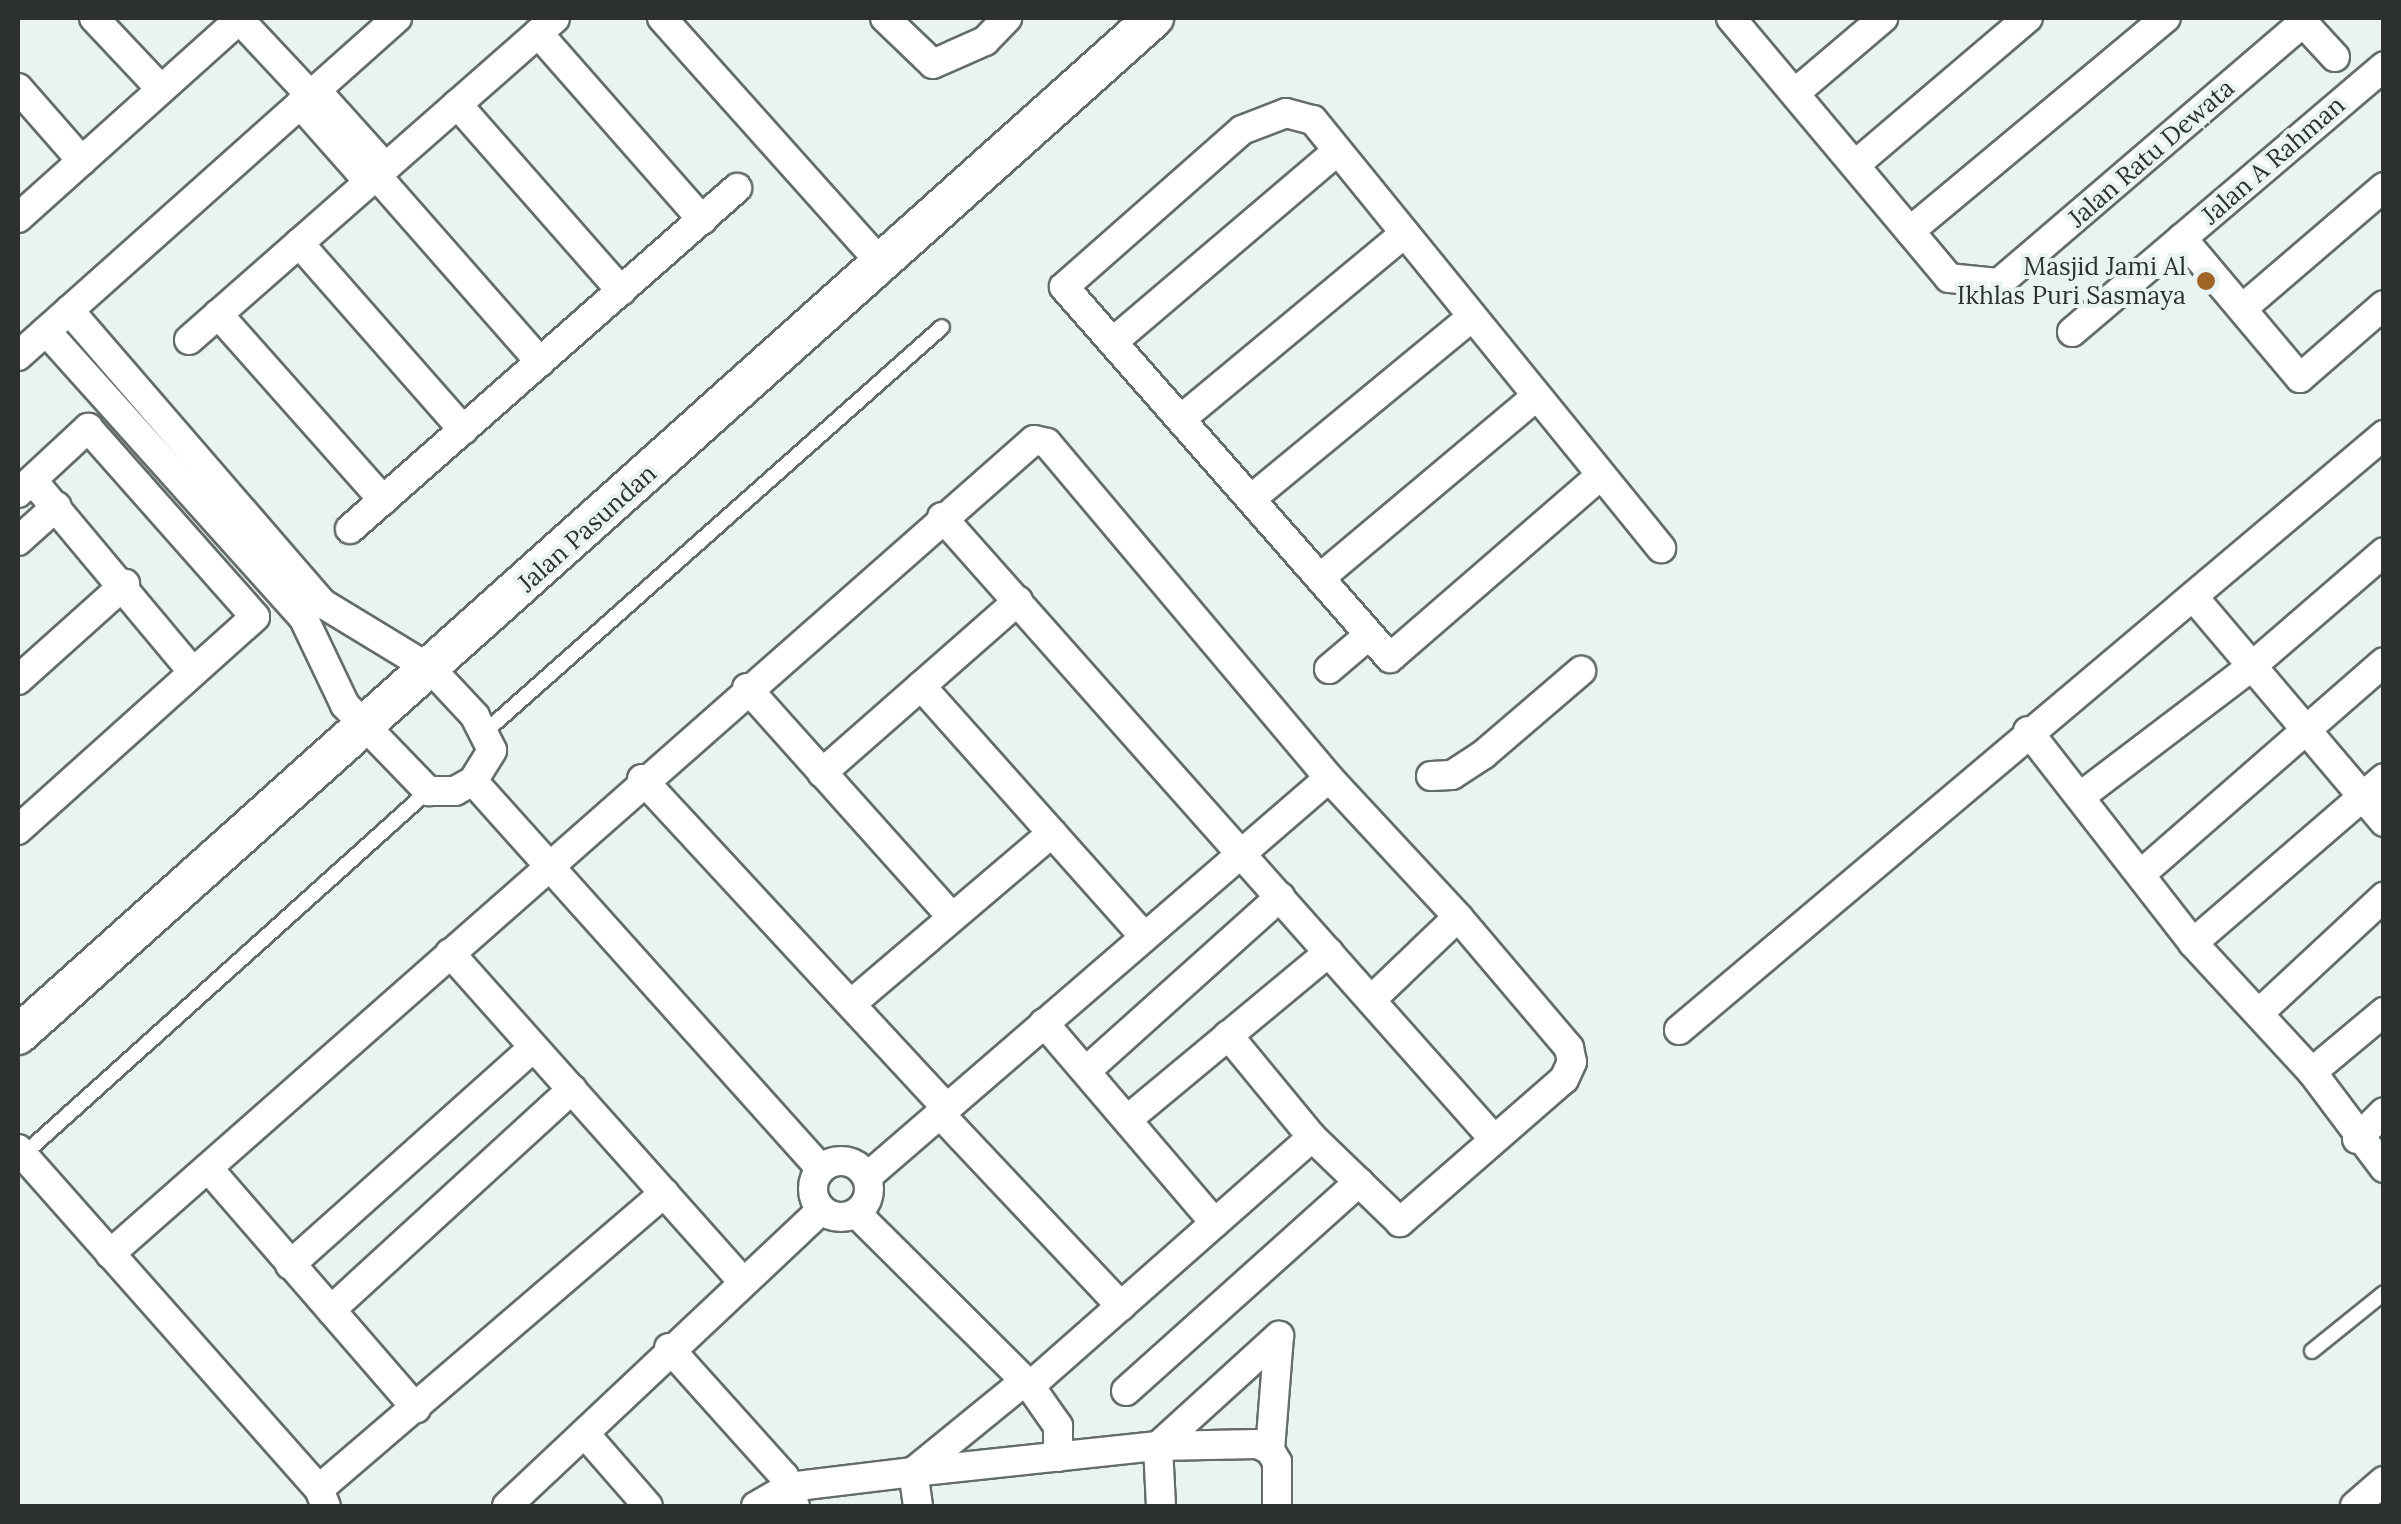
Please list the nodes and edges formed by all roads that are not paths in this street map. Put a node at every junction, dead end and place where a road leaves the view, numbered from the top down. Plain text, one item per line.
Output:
1 (94, 18) edge
2 (240, 18) edge
3 (397, 18) edge
4 (662, 18) edge
5 (885, 18) edge
6 (1007, 18) edge
7 (1154, 18) edge
8 (1883, 18) edge
9 (2028, 18) edge
10 (2166, 18) edge
11 (2301, 20) edge
12 (1741, 21) edge
13 (546, 25) edge
14 (2335, 57) dead end
15 (2378, 81) edge
16 (18, 88) edge
17 (160, 88) junction
18 (1795, 93) junction
19 (309, 96) junction
20 (457, 104) junction
21 (1336, 152) junction
22 (82, 161) junction
23 (1854, 165) junction
24 (376, 175) junction
25 (2384, 187) edge
26 (737, 188) dead end
27 (18, 218) edge
28 (702, 220) junction
29 (1910, 231) junction
30 (1404, 234) junction
31 (2182, 238) junction
32 (299, 243) junction
33 (879, 262) junction
34 (621, 291) junction
35 (2384, 305) edge
36 (2243, 308) junction
37 (69, 310) junction
38 (218, 314) junction
39 (1472, 317) junction
40 (942, 327) dead end
41 (46, 331) junction
42 (2072, 332) dead end
43 (188, 340) dead end
44 (1114, 341) junction
45 (18, 356) edge
46 (540, 362) junction
47 (1536, 396) junction
48 (1181, 419) junction
49 (463, 430) junction
50 (2382, 438) edge
51 (1601, 475) junction
52 (26, 488) edge
53 (1251, 499) junction
54 (383, 500) junction
55 (57, 506) junction
56 (942, 517) junction
57 (350, 529) dead end
58 (18, 541) edge
59 (1661, 548) dead end
60 (2384, 552) edge
61 (1320, 578) junction
62 (125, 584) junction
63 (2196, 600) junction
64 (1018, 601) junction
65 (1369, 635) junction
66 (2384, 662) edge
67 (2252, 666) junction
68 (1328, 669) dead end
69 (432, 670) junction
70 (192, 671) junction
71 (1581, 671) dead end
72 (18, 680) edge
73 (921, 686) junction
74 (747, 688) junction
75 (366, 726) junction
76 (2307, 730) junction
77 (486, 731) junction
78 (2028, 732) junction
79 (822, 773) junction
80 (1431, 776) dead end
81 (1329, 778) junction
82 (642, 780) junction
83 (474, 781) junction
84 (2373, 787) edge
85 (428, 790) junction
86 (2081, 796) junction
87 (2384, 822) edge
88 (18, 830) edge
89 (1052, 833) junction
90 (1241, 852) junction
91 (550, 860) junction
92 (2140, 874) junction
93 (2384, 896) edge
94 (1280, 897) junction
95 (1458, 917) junction
96 (952, 918) junction
97 (1145, 936) junction
98 (2193, 944) junction
99 (1328, 952) junction
100 (450, 953) junction
101 (1371, 1000) junction
102 (851, 1004) junction
103 (2384, 1012) edge
104 (2259, 1013) junction
105 (1044, 1023) junction
106 (1679, 1030) dead end
107 (18, 1035) edge
108 (1228, 1035) junction
109 (533, 1048) junction
110 (1086, 1071) junction
111 (2312, 1072) junction
112 (572, 1089) junction
113 (943, 1111) junction
114 (2384, 1112) edge
115 (1128, 1119) junction
116 (1312, 1137) junction
117 (1493, 1138) junction
118 (2357, 1139) junction
119 (20, 1152) edge
120 (208, 1168) junction
121 (2384, 1168) edge
122 (821, 1169) junction
123 (867, 1177) junction
124 (1359, 1182) junction
125 (664, 1193) junction
126 (820, 1210) junction
127 (856, 1213) junction
128 (1215, 1223) junction
129 (110, 1254) junction
130 (290, 1265) junction
131 (742, 1281) junction
132 (2384, 1293) edge
133 (1121, 1306) junction
134 (330, 1310) junction
135 (669, 1348) junction
136 (2312, 1351) dead end
137 (1026, 1384) junction
138 (1126, 1391) dead end
139 (416, 1408) junction
140 (586, 1435) junction
141 (1158, 1446) junction
142 (1270, 1450) junction
143 (1058, 1456) junction
144 (914, 1472) junction
145 (2384, 1481) edge
146 (792, 1497) edge
147 (322, 1498) edge
148 (507, 1506) edge
149 (648, 1506) edge
150 (756, 1506) edge
151 (918, 1506) edge
152 (1160, 1506) edge
153 (1277, 1506) edge
154 (2355, 1506) edge

1 - 17 street
2 - 17 street
2 - 19 street
3 - 19 street
4 - 33 street
5 - 6 street
7 - 33 street, Jalan Pasundan
8 - 18 street
9 - 23 street
10 - 29 street
11 - 14 street
11 - 29 street, Jalan Ratu Dewata
12 - 18 street
13 - 20 street
13 - 28 street
15 - 31 street, Jalan A Rahman
16 - 22 street
17 - 22 street
18 - 23 street
19 - 24 street
19 - 37 street
20 - 24 street
20 - 34 street
21 - 30 street
21 - 44 street
21 - 44 street
22 - 27 street
23 - 29 street
24 - 32 street
24 - 46 street
25 - 36 street
26 - 28 street
28 - 34 street
30 - 39 street
30 - 48 street
31 - 36 street
31 - 42 street, Jalan A Rahman
32 - 38 street
32 - 49 street
33 - 69 street, Jalan Pasundan
34 - 46 street
35 - 36 street
37 - 41 street
37 - 69 street
38 - 43 street
38 - 54 street
39 - 47 street
39 - 53 street
40 - 77 lane
41 - 45 street
41 - 75 street
44 - 48 street
46 - 49 street
47 - 51 street
47 - 61 street
48 - 53 street
49 - 54 street
50 - 63 street
51 - 59 street
51 - 65 street
52 - 55 street
52 - 70 street
53 - 61 street
54 - 57 street
55 - 58 street
55 - 62 street
56 - 64 street
56 - 74 street
56 - 81 street
60 - 67 street
61 - 65 street
62 - 70 street
62 - 72 street
63 - 67 street
63 - 78 street
64 - 73 street
64 - 90 street
65 - 68 street
66 - 76 street
67 - 76 street
67 - 86 street
69 - 75 street, Jalan Pasundan
69 - 77 street
70 - 88 street
71 - 80 street
73 - 79 street
73 - 89 street
74 - 79 street
74 - 82 street
75 - 85 street
75 - 107 street, Jalan Pasundan
76 - 84 street
76 - 92 street
77 - 83 street
78 - 86 street
78 - 106 street
79 - 96 street
81 - 90 street
81 - 95 street
82 - 91 street
82 - 102 street
83 - 85 street
83 - 91 street
84 - 87 street
84 - 98 street
85 - 119 lane
86 - 92 street
89 - 96 street
89 - 97 street
90 - 94 street
90 - 97 street
91 - 100 street
91 - 122 street
92 - 98 street
93 - 104 street
94 - 99 street
94 - 110 street
95 - 101 street
95 - 117 street
96 - 102 street
97 - 105 street
98 - 104 street
99 - 101 street
99 - 108 street
100 - 109 street
100 - 120 street
101 - 117 street
102 - 113 street
103 - 111 street
104 - 111 street
105 - 110 street
105 - 113 street
108 - 115 street
108 - 116 street
109 - 112 street
109 - 130 street
110 - 115 street
111 - 118 street
112 - 125 street
112 - 134 street
113 - 123 street
113 - 133 street
114 - 118 street
115 - 128 street
116 - 124 street
116 - 128 street
117 - 124 street
118 - 121 street
119 - 129 street
120 - 129 street
120 - 130 street
122 - 123 street
122 - 126 street
123 - 127 street
124 - 138 street
125 - 131 street
125 - 139 street
126 - 127 street
126 - 131 street
127 - 137 street
128 - 133 street
129 - 147 street
130 - 134 street
131 - 135 street
132 - 136 lane
133 - 137 street
134 - 139 street
135 - 140 street
135 - 146 street
137 - 143 street
137 - 144 street
139 - 147 street
140 - 148 street
140 - 149 street
141 - 142 street
141 - 142 street
141 - 143 street
141 - 152 street
142 - 153 street
143 - 144 street
144 - 146 street
144 - 151 street
145 - 154 street
146 - 150 street

